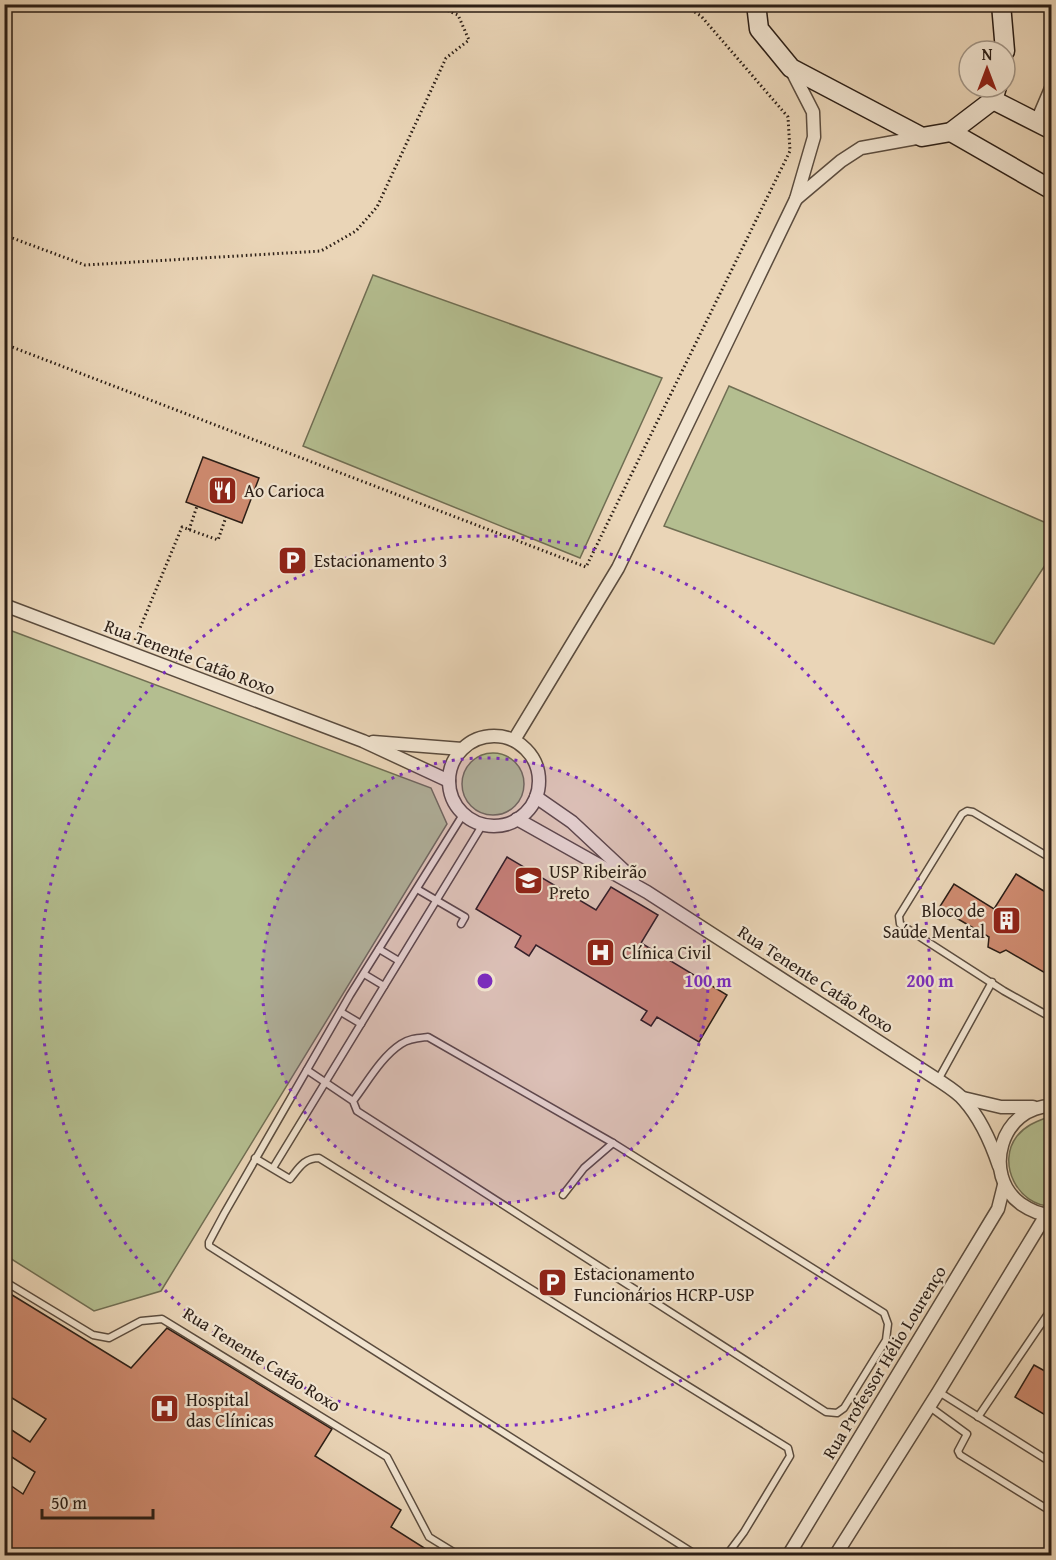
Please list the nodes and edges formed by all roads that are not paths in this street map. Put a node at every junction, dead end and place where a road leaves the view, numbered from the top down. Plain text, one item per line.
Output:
1 (756, 4) edge
2 (1001, 4) edge
3 (1004, 39) edge
4 (791, 68) junction
5 (1052, 86) edge
6 (988, 99) edge
7 (1004, 99) edge
8 (1044, 126) edge
9 (951, 132) junction
10 (922, 137) junction
11 (1052, 190) edge
12 (796, 199) junction
13 (4, 605) edge
14 (363, 741) junction
15 (514, 741) junction
16 (462, 749) junction
17 (449, 781) junction
18 (536, 797) junction
19 (464, 813) junction
20 (518, 819) junction
21 (483, 824) junction
22 (1052, 859) edge
23 (417, 889) junction
24 (647, 892) junction
25 (437, 900) junction
26 (461, 924) dead end
27 (379, 949) junction
28 (399, 961) junction
29 (364, 974) junction
30 (992, 982) junction
31 (384, 986) junction
32 (341, 1012) junction
33 (1052, 1018) edge
34 (361, 1024) junction
35 (307, 1070) junction
36 (938, 1080) junction
37 (327, 1083) junction
38 (963, 1098) junction
39 (353, 1101) junction
40 (1046, 1106) edge
41 (613, 1143) junction
42 (255, 1158) junction
43 (999, 1166) junction
44 (273, 1168) junction
45 (1004, 1185) junction
46 (563, 1195) dead end
47 (1049, 1215) edge
48 (4, 1281) edge
49 (1052, 1308) edge
50 (939, 1391) junction
51 (929, 1406) junction
52 (978, 1417) junction
53 (1052, 1463) edge
54 (1052, 1512) edge
55 (460, 1556) edge
56 (698, 1556) edge
57 (726, 1556) edge
58 (788, 1556) edge
59 (835, 1556) edge

1 - 4 street
2 - 3 street
4 - 10 street
4 - 12 street
5 - 8 street
6 - 9 street
7 - 8 street
9 - 10 street
9 - 11 street
10 - 12 street
12 - 15 street
13 - 14 street, Rua Tenente Catão Roxo
14 - 16 street, Rua Tenente Catão Roxo
14 - 17 street, Rua Tenente Catão Roxo
15 - 16 street
15 - 18 street
16 - 17 street
17 - 19 street
18 - 20 street
18 - 24 street, Rua Tenente Catão Roxo
19 - 21 street
19 - 23 lane
20 - 21 street
20 - 24 street, Rua Tenente Catão Roxo
21 - 25 lane
22 - 30 lane
23 - 25 lane
23 - 27 lane
24 - 36 street, Rua Tenente Catão Roxo
25 - 26 lane
25 - 28 lane
27 - 28 lane
27 - 29 lane
28 - 31 lane
29 - 31 lane
29 - 32 lane
30 - 33 lane
30 - 36 lane
31 - 34 lane
32 - 34 lane
32 - 35 lane
34 - 37 lane
35 - 37 lane
35 - 42 lane
36 - 38 street, Rua Tenente Catão Roxo
37 - 39 lane
37 - 44 lane
38 - 40 street, Rua Tenente Catão Roxo
38 - 43 street, Rua Tenente Catão Roxo
39 - 41 lane
39 - 41 lane
40 - 43 street
41 - 46 lane
42 - 44 lane
42 - 56 lane
43 - 45 street, Rua Tenente Catão Roxo
44 - 57 lane
45 - 47 street
45 - 58 street, Rua Professor Hélio Lourenço
47 - 50 street
48 - 55 lane, Rua Tenente Catão Roxo
49 - 52 lane
50 - 51 street
50 - 52 lane
51 - 54 lane
51 - 59 street
52 - 53 lane

